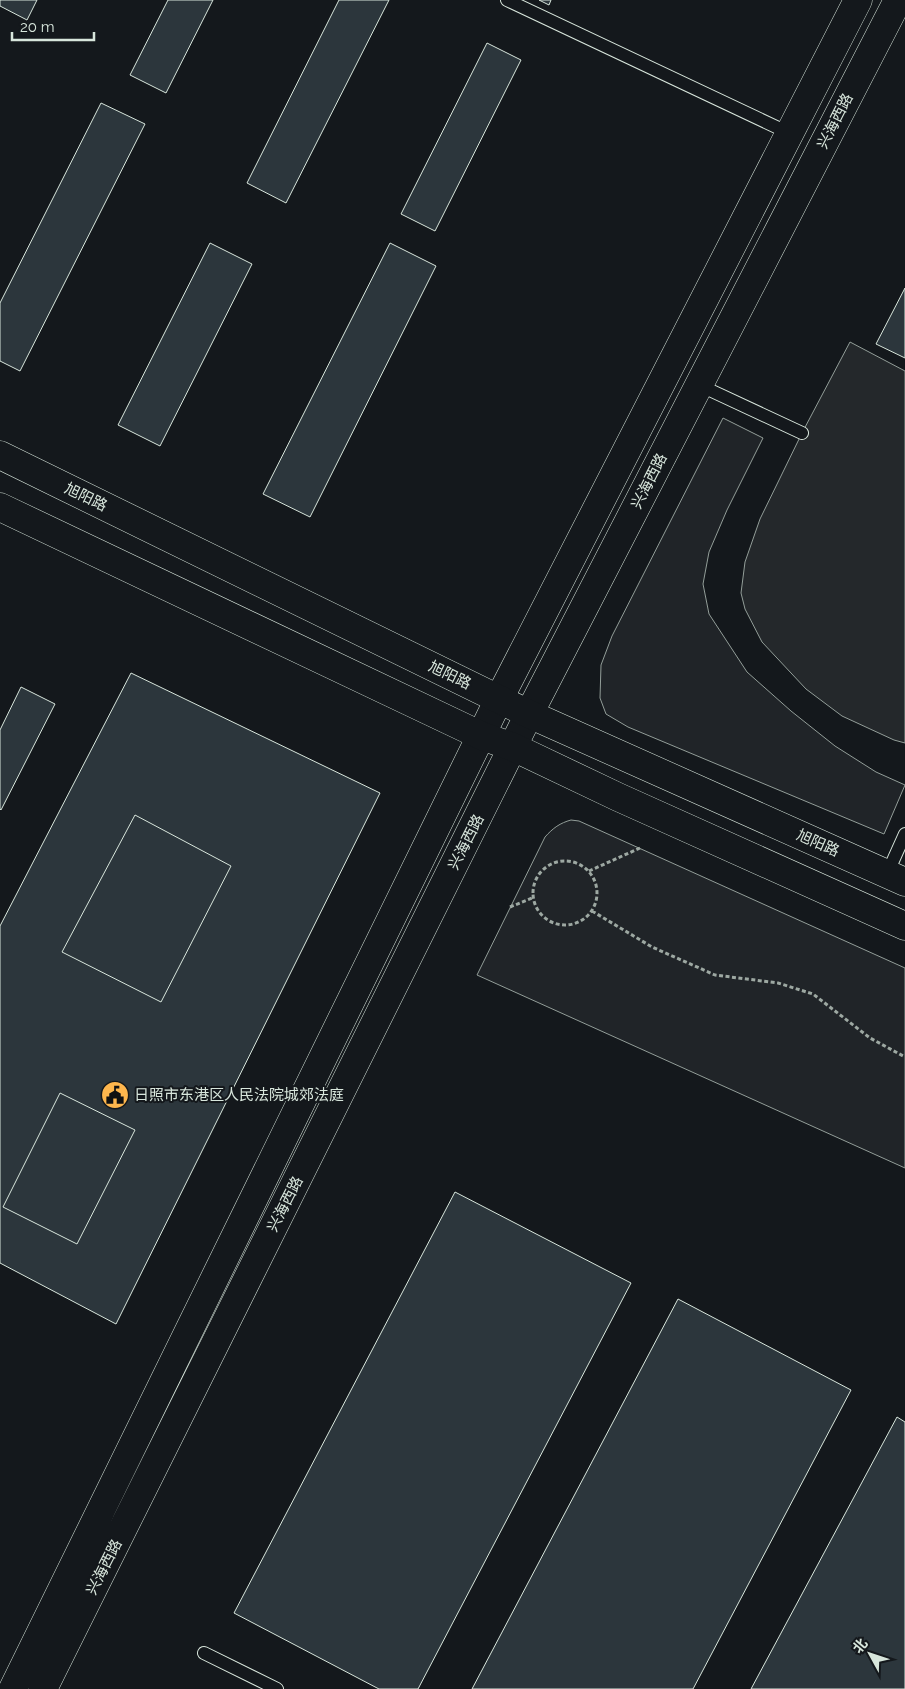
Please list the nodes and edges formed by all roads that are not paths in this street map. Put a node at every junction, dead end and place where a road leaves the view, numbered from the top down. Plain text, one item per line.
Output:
1 (507, 0) edge
2 (858, 0) edge
3 (898, 0) edge
4 (790, 133) junction
5 (699, 385) junction
6 (802, 433) dead end
7 (0, 455) edge
8 (0, 507) edge
9 (499, 699) junction
10 (529, 714) junction
11 (482, 736) junction
12 (513, 747) junction
13 (905, 834) edge
14 (896, 878) edge
15 (905, 926) edge
16 (204, 1653) dead end
17 (13, 1689) edge
18 (44, 1689) edge
19 (277, 1689) edge

1 - 4 lane
2 - 4 main road, 兴海西路
3 - 5 main road, 兴海西路
4 - 9 main road, 兴海西路
5 - 6 lane
5 - 10 main road, 兴海西路
7 - 9 main road, 旭阳路
8 - 11 main road
9 - 10 main road, 旭阳路
9 - 11 main road, 兴海西路
10 - 12 main road, 兴海西路
10 - 14 main road, 旭阳路
11 - 12 main road
11 - 17 main road, 兴海西路
12 - 15 main road
12 - 18 main road, 兴海西路
13 - 14 lane
16 - 19 lane

